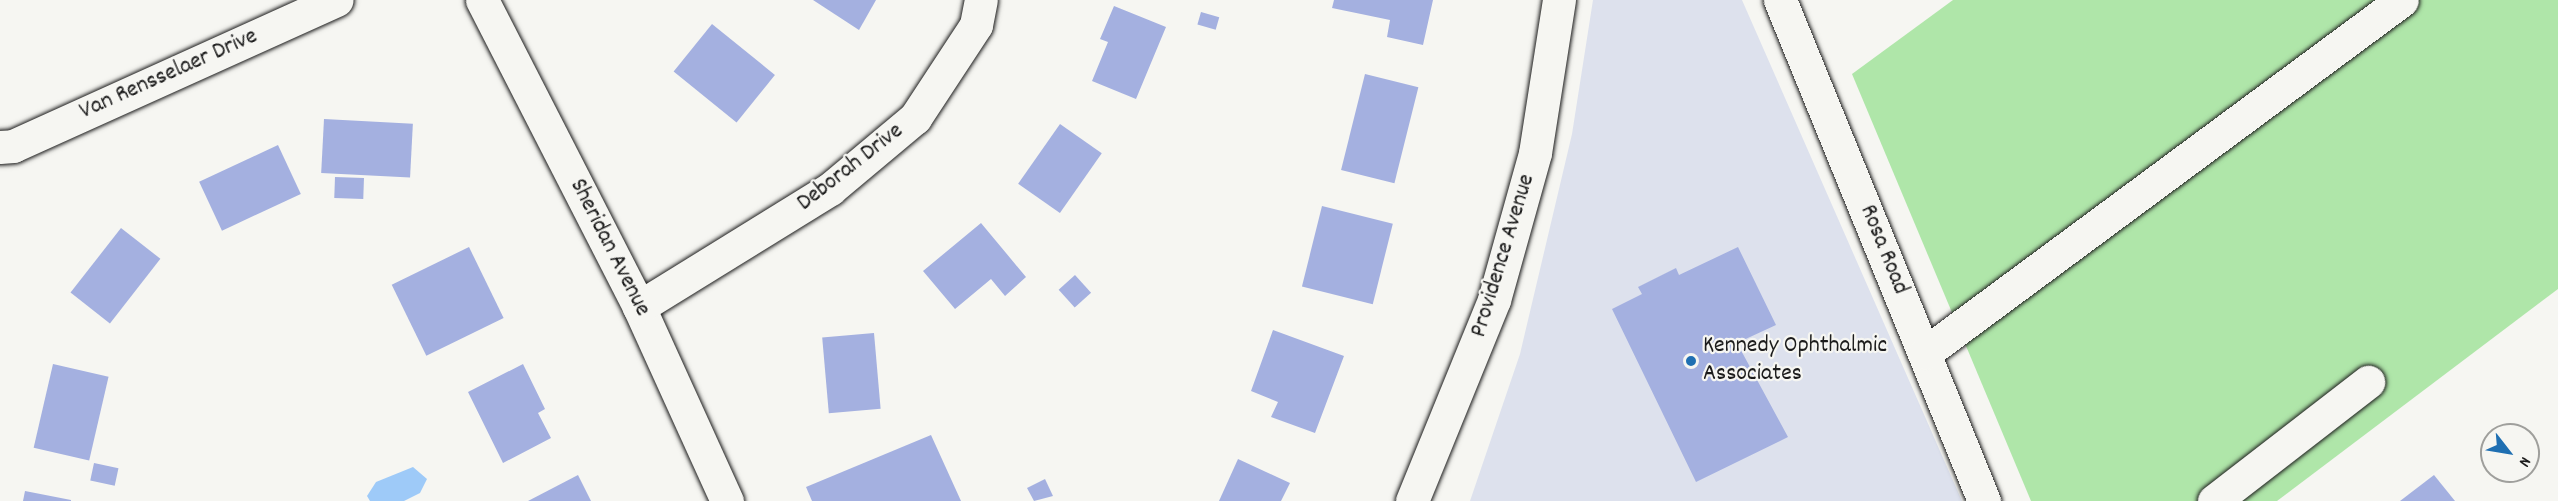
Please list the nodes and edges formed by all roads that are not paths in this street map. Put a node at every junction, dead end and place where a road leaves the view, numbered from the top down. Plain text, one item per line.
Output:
1 (337, 0) edge
2 (482, 0) edge
3 (981, 0) edge
4 (1559, 0) edge
5 (1780, 0) edge
6 (2402, 0) edge
7 (0, 147) edge
8 (639, 307) junction
9 (1925, 353) junction
10 (2368, 382) dead end
11 (727, 501) edge
12 (1412, 501) edge
13 (1984, 501) edge
14 (2214, 501) edge

1 - 7 street, Van Rensselaer Drive
2 - 8 street, Sheridan Avenue
3 - 8 street, Deborah Drive
4 - 12 street, Providence Avenue
5 - 9 street, Rosa Road
6 - 9 street
8 - 11 street, Sheridan Avenue
9 - 13 street, Rosa Road
10 - 14 street

